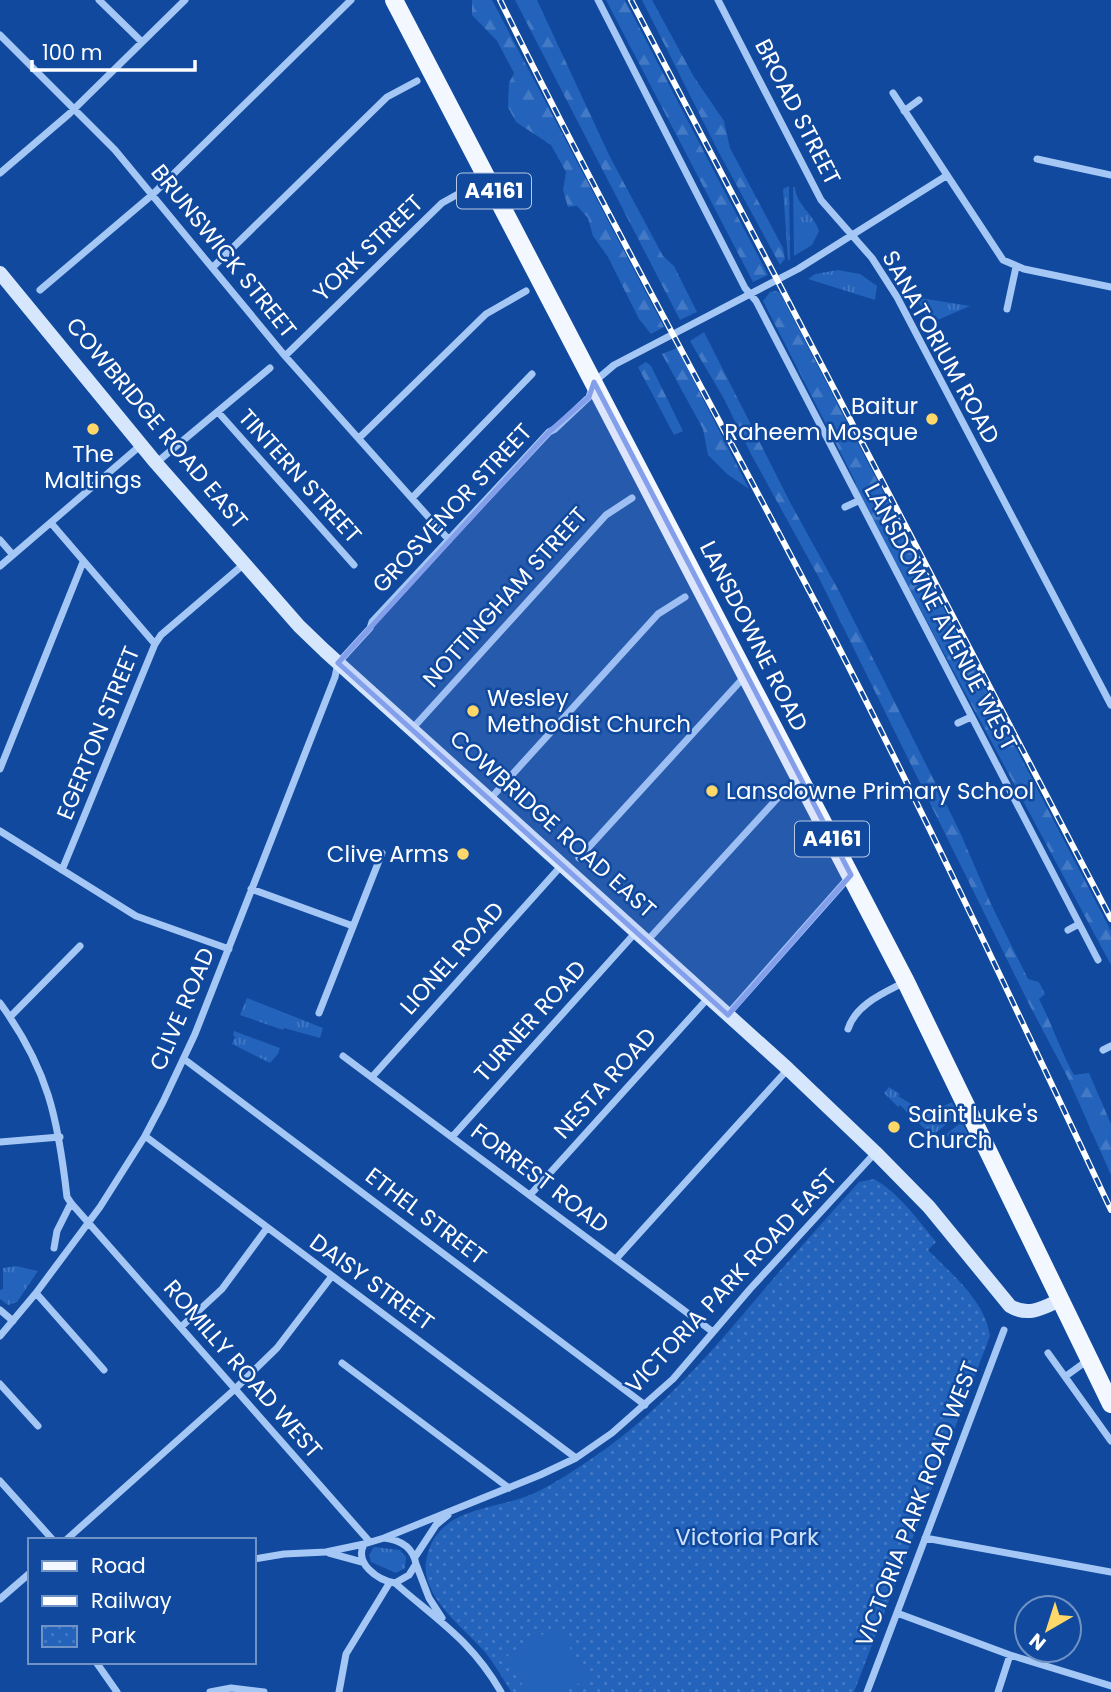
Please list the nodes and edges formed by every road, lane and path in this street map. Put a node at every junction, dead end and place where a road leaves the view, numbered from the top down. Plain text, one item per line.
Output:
1 (99, 0) edge
2 (185, 0) edge
3 (351, 0) edge
4 (394, 0) edge
5 (598, 0) edge
6 (718, 0) edge
7 (0, 35) edge
8 (142, 42) junction
9 (416, 81) dead end
10 (893, 93) dead end
11 (919, 100) dead end
12 (74, 108) junction
13 (904, 111) junction
14 (1037, 159) dead end
15 (0, 173) edge
16 (1111, 175) edge
17 (946, 176) junction
18 (487, 178) junction
19 (152, 195) junction
20 (851, 236) junction
21 (213, 267) junction
22 (1016, 267) junction
23 (0, 273) edge
24 (1111, 286) edge
25 (40, 290) dead end
26 (526, 290) dead end
27 (750, 293) junction
28 (1007, 309) dead end
29 (285, 356) junction
30 (270, 368) dead end
31 (532, 373) dead end
32 (594, 382) junction
33 (218, 412) junction
34 (359, 438) junction
35 (141, 445) junction
36 (156, 463) junction
37 (412, 498) junction
38 (632, 498) dead end
39 (858, 501) junction
40 (845, 507) dead end
41 (51, 523) junction
42 (0, 540) edge
43 (449, 540) junction
44 (13, 555) junction
45 (83, 562) junction
46 (244, 563) junction
47 (354, 565) dead end
48 (0, 566) edge
49 (685, 597) dead end
50 (155, 644) junction
51 (338, 663) junction
52 (746, 675) junction
53 (1111, 705) edge
54 (971, 717) junction
55 (958, 723) dead end
56 (412, 729) junction
57 (0, 769) edge
58 (784, 791) dead end
59 (489, 800) junction
60 (0, 831) edge
61 (382, 853) dead end
62 (579, 858) dead end
63 (562, 866) junction
64 (62, 870) junction
65 (850, 875) junction
66 (251, 889) junction
67 (1079, 925) junction
68 (353, 926) junction
69 (1068, 930) dead end
70 (641, 937) junction
71 (80, 946) dead end
72 (229, 949) junction
73 (1098, 960) dead end
74 (906, 982) junction
75 (709, 997) junction
76 (0, 1003) edge
77 (319, 1013) dead end
78 (728, 1015) junction
79 (10, 1017) junction
80 (848, 1029) dead end
81 (343, 1056) dead end
82 (184, 1059) junction
83 (788, 1069) junction
84 (372, 1077) junction
85 (145, 1136) junction
86 (60, 1137) junction
87 (452, 1137) junction
88 (0, 1142) edge
89 (876, 1152) junction
90 (530, 1195) junction
91 (71, 1203) junction
92 (89, 1222) junction
93 (267, 1228) junction
94 (54, 1248) dead end
95 (616, 1259) junction
96 (332, 1276) junction
97 (36, 1293) junction
98 (1060, 1300) junction
99 (0, 1310) edge
100 (13, 1321) junction
101 (181, 1327) junction
102 (1004, 1330) dead end
103 (713, 1332) junction
104 (0, 1336) edge
105 (1048, 1353) dead end
106 (1088, 1359) junction
107 (342, 1363) dead end
108 (104, 1370) dead end
109 (1066, 1376) junction
110 (0, 1384) edge
111 (235, 1389) junction
112 (1111, 1404) edge
113 (645, 1405) junction
114 (38, 1426) dead end
115 (1111, 1441) edge
116 (576, 1458) junction
117 (0, 1481) edge
118 (509, 1488) junction
119 (473, 1503) junction
120 (51, 1538) edge
121 (68, 1538) edge
122 (384, 1538) junction
123 (925, 1538) junction
124 (366, 1543) junction
125 (326, 1552) junction
126 (256, 1559) edge
127 (415, 1561) junction
128 (362, 1562) junction
129 (1111, 1572) edge
130 (28, 1575) edge
131 (392, 1583) junction
132 (0, 1599) edge
133 (897, 1612) junction
134 (446, 1624) junction
135 (1010, 1655) junction
136 (97, 1664) edge
137 (1111, 1686) edge
138 (117, 1692) edge
139 (210, 1692) edge
140 (264, 1692) edge
141 (339, 1692) edge
142 (501, 1692) edge
143 (867, 1692) edge
144 (998, 1692) edge

1 - 8 street
2 - 8 street
3 - 19 street
4 - 18 main road, LANSDOWNE ROAD / A4161
5 - 27 street, LANSDOWNE AVENUE WEST
6 - 20 street, BROAD STREET
7 - 12 street, BRUNSWICK STREET
8 - 12 street
9 - 21 street
10 - 13 street
11 - 13 street
12 - 15 street
12 - 19 street, BRUNSWICK STREET
13 - 17 street
14 - 16 street
17 - 20 street
17 - 22 street
18 - 29 street, YORK STREET
18 - 32 main road, LANSDOWNE ROAD / A4161
19 - 21 street, BRUNSWICK STREET
19 - 25 street
20 - 27 street, SANATORIUM ROAD
20 - 53 street, SANATORIUM ROAD
21 - 29 street, BRUNSWICK STREET
22 - 24 street
22 - 28 street
23 - 35 street, COWBRIDGE ROAD EAST
26 - 34 street
27 - 32 street, SANATORIUM ROAD
27 - 39 street, LANSDOWNE AVENUE WEST
29 - 34 street, BRUNSWICK STREET
30 - 33 street
31 - 37 street
32 - 43 street, GROSVENOR STREET
32 - 52 main road, LANSDOWNE ROAD / A4161
33 - 36 street
33 - 47 street, TINTERN STREET
34 - 37 street, BRUNSWICK STREET
35 - 36 street, COWBRIDGE ROAD EAST
35 - 41 street
36 - 46 street, COWBRIDGE ROAD EAST
37 - 43 street, BRUNSWICK STREET
38 - 56 street, NOTTINGHAM STREET
39 - 40 street
39 - 54 street, LANSDOWNE AVENUE WEST
41 - 44 street
41 - 45 street
42 - 44 street
43 - 51 street, GROSVENOR STREET
44 - 48 street
45 - 50 street
45 - 57 street
46 - 50 street, EGERTON STREET
46 - 51 street, COWBRIDGE ROAD EAST
49 - 59 street
50 - 64 street, EGERTON STREET
51 - 56 street, COWBRIDGE ROAD EAST
51 - 66 street, CLIVE ROAD
52 - 62 street
52 - 65 main road, LANSDOWNE ROAD / A4161
54 - 55 street
54 - 67 street, LANSDOWNE AVENUE WEST
56 - 59 street, COWBRIDGE ROAD EAST
58 - 70 street, TURNER ROAD
59 - 63 street, COWBRIDGE ROAD EAST
60 - 64 street
61 - 68 street
63 - 70 street, COWBRIDGE ROAD EAST
63 - 84 street, LIONEL ROAD
64 - 72 street
65 - 74 main road, LANSDOWNE ROAD / A4161
65 - 78 street
66 - 68 street
66 - 72 street, CLIVE ROAD
67 - 69 street
67 - 73 street, LANSDOWNE AVENUE WEST
68 - 77 street
70 - 75 street, COWBRIDGE ROAD EAST
70 - 87 street, TURNER ROAD
71 - 79 street
72 - 82 street, CLIVE ROAD
74 - 80 street
74 - 98 main road, LANSDOWNE ROAD / A4161
75 - 78 street, COWBRIDGE ROAD EAST
75 - 90 street, NESTA ROAD
76 - 79 street
78 - 83 street, COWBRIDGE ROAD EAST
79 - 86 street
81 - 84 street, FORREST ROAD
82 - 85 street, CLIVE ROAD
82 - 113 street, ETHEL STREET
83 - 89 street, COWBRIDGE ROAD EAST
83 - 95 street
84 - 87 street, FORREST ROAD
85 - 92 street, CLIVE ROAD
85 - 93 street, DAISY STREET
86 - 88 street
86 - 91 street
87 - 90 street, FORREST ROAD
89 - 98 street, COWBRIDGE ROAD EAST
89 - 103 street, VICTORIA PARK ROAD EAST
90 - 95 street, FORREST ROAD
91 - 92 street, ROMILLY ROAD WEST
91 - 94 street
92 - 97 street, CLIVE ROAD
92 - 101 street, ROMILLY ROAD WEST
93 - 96 street, DAISY STREET
93 - 101 street
95 - 103 street, FORREST ROAD
96 - 111 street
96 - 116 street, DAISY STREET
97 - 100 street, CLIVE ROAD
97 - 108 street
98 - 106 main road, A4161
99 - 100 street
100 - 104 street, CLIVE ROAD
101 - 111 street, ROMILLY ROAD WEST
102 - 123 street, VICTORIA PARK ROAD WEST
103 - 113 street, VICTORIA PARK ROAD EAST
105 - 109 street
106 - 109 street
106 - 112 main road
107 - 118 street
109 - 115 street
110 - 114 street
111 - 121 street
111 - 124 street, ROMILLY ROAD WEST
113 - 116 street, VICTORIA PARK ROAD EAST
116 - 118 street, VICTORIA PARK ROAD EAST
117 - 120 street
118 - 119 street, VICTORIA PARK ROAD EAST
119 - 122 street, VICTORIA PARK ROAD EAST
119 - 127 street
122 - 124 street
122 - 127 street
123 - 129 street
123 - 133 street, VICTORIA PARK ROAD WEST
124 - 125 street
124 - 128 street
125 - 126 street
125 - 128 street
127 - 131 street
127 - 134 street
128 - 131 street
130 - 132 street
131 - 134 street
131 - 141 street
133 - 135 street
133 - 143 street, VICTORIA PARK ROAD WEST
134 - 142 street
135 - 137 street
135 - 144 street
136 - 138 street
139 - 140 street

